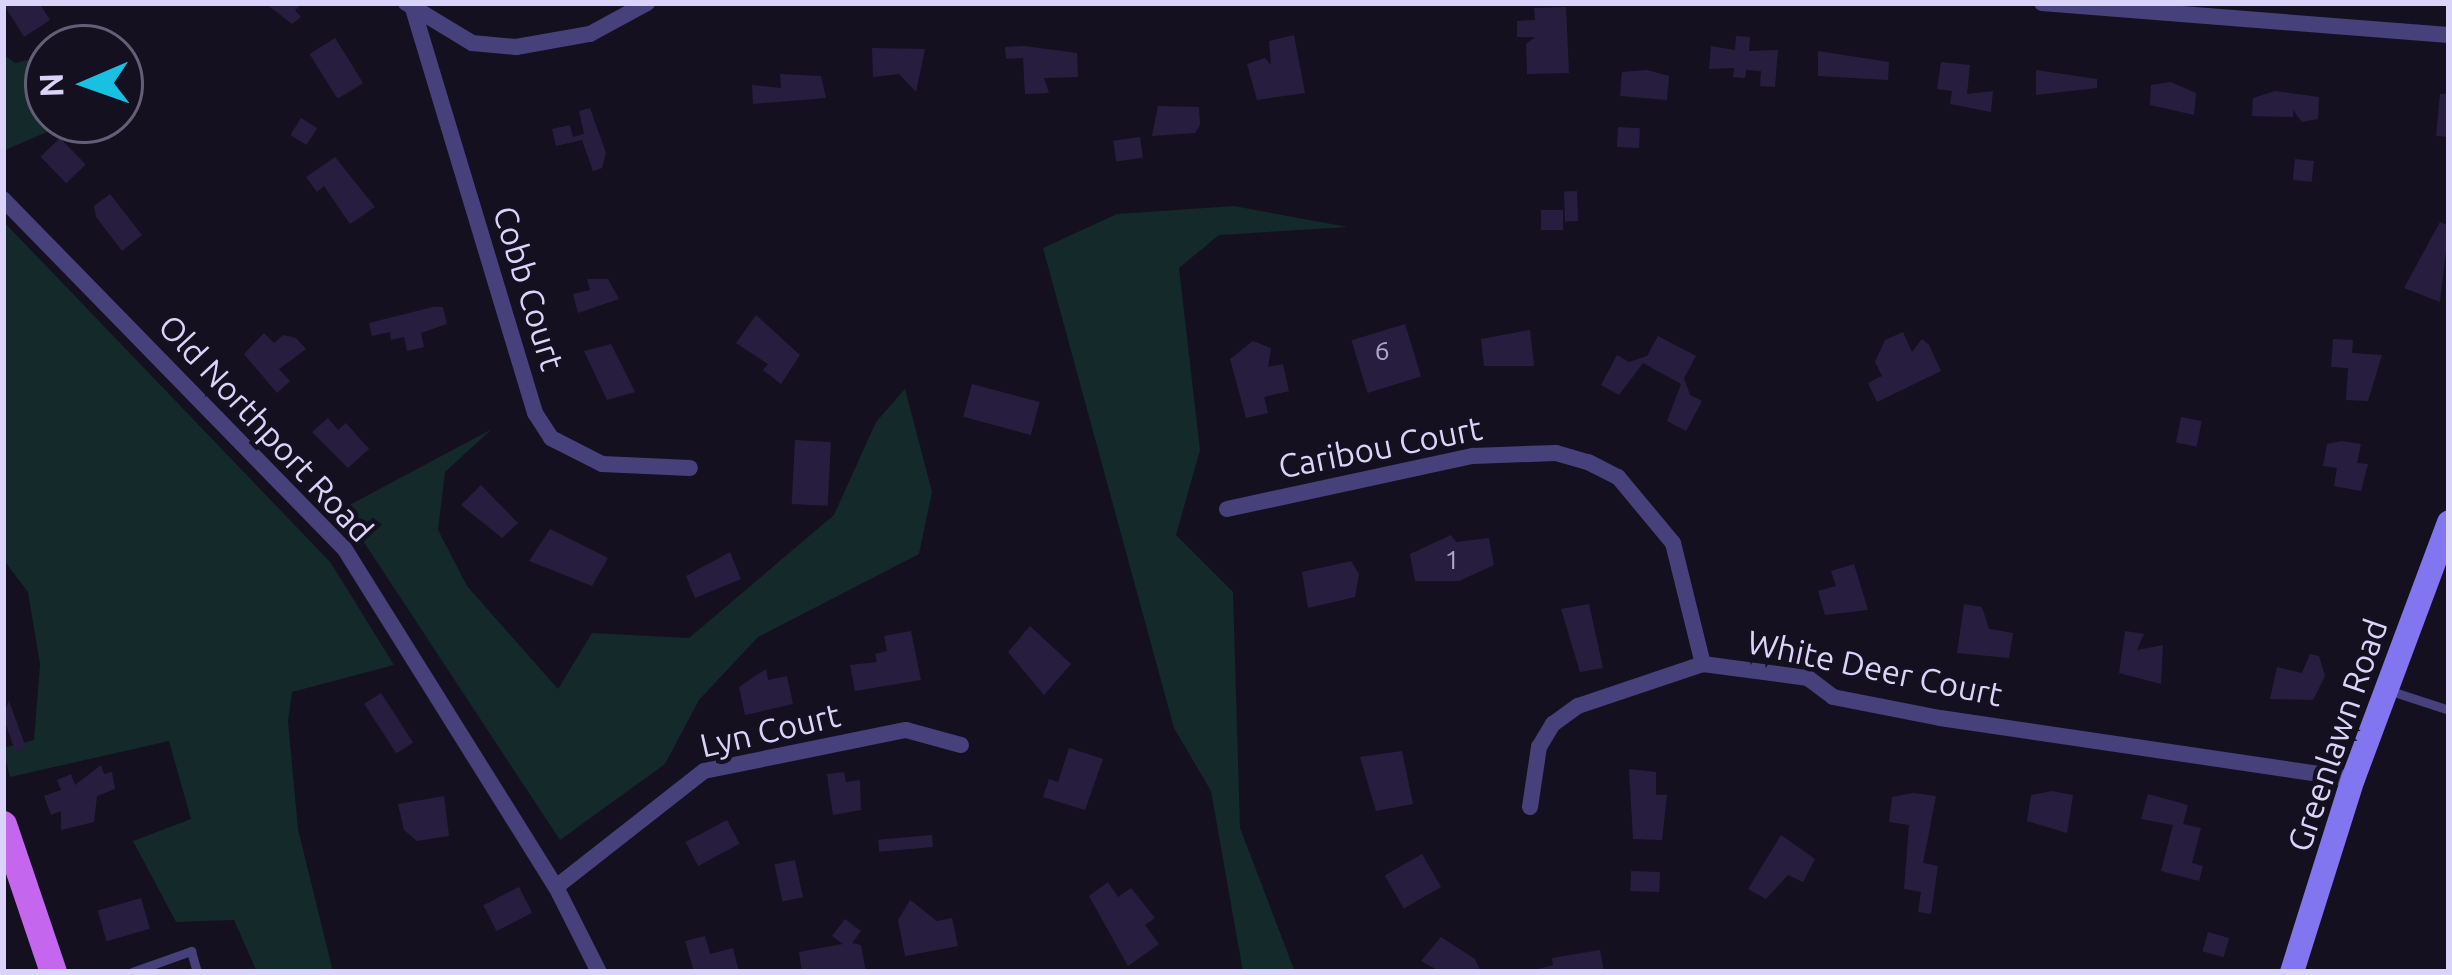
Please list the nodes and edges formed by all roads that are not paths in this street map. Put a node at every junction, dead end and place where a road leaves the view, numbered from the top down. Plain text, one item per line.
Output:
1 (647, 3) edge
2 (2042, 3) edge
3 (410, 8) edge
4 (2449, 35) edge
5 (3, 199) edge
6 (690, 469) dead end
7 (1227, 508) dead end
8 (2449, 522) edge
9 (1702, 664) junction
10 (2386, 689) junction
11 (2449, 710) edge
12 (961, 745) dead end
13 (2353, 779) junction
14 (1530, 807) dead end
15 (3, 824) edge
16 (556, 887) junction
17 (53, 972) edge
18 (132, 972) edge
19 (197, 972) edge
20 (599, 972) edge
21 (2292, 972) edge

1 - 3 street
2 - 4 street
3 - 6 street, Cobb Court
5 - 16 street, Old Northport Road
7 - 9 street, Caribou Court
8 - 10 main road, Greenlawn Road
9 - 13 street, White Deer Court
9 - 14 street, White Deer Court
10 - 11 lane
10 - 13 main road, Greenlawn Road
12 - 16 street, Lyn Court
13 - 21 main road, Greenlawn Road
15 - 17 main road
16 - 20 street, Old Northport Road
18 - 19 lane

